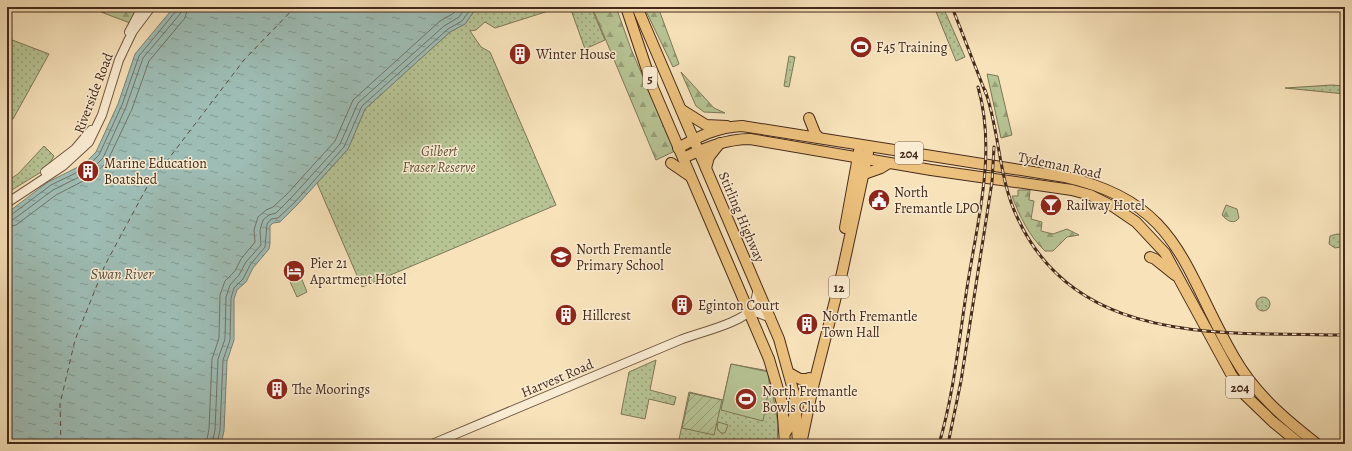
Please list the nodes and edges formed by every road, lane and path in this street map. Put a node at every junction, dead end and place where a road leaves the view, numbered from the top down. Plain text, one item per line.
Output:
1 (145, 7) edge
2 (151, 7) edge
3 (626, 7) edge
4 (637, 7) edge
5 (682, 110) junction
6 (809, 118) dead end
7 (727, 126) junction
8 (819, 138) junction
9 (694, 139) junction
10 (720, 143) junction
11 (864, 146) junction
12 (678, 148) junction
13 (699, 151) junction
14 (683, 158) junction
15 (862, 158) junction
16 (671, 163) dead end
17 (889, 163) junction
18 (706, 168) junction
19 (864, 174) junction
20 (691, 177) junction
21 (7, 199) edge
22 (7, 203) edge
23 (1114, 207) junction
24 (1168, 235) junction
25 (1150, 257) dead end
26 (1179, 279) junction
27 (758, 289) junction
28 (749, 312) junction
29 (771, 318) junction
30 (791, 374) junction
31 (809, 379) junction
32 (797, 408) junction
33 (784, 434) junction
34 (432, 444) edge
35 (785, 444) edge
36 (799, 444) edge
37 (1300, 444) edge
38 (1317, 444) edge

1 - 21 street, Riverside Road
2 - 22 street, Riverside Road
3 - 12 main road, 5
4 - 5 main road, Stirling Highway / 5
5 - 7 main road
5 - 9 main road, Stirling Highway / 5
6 - 8 main road
7 - 8 main road, Tydeman Road / 204
7 - 9 main road, Tydeman Road / 204
8 - 11 main road, Tydeman Road / 204
9 - 12 main road, Tydeman Road
9 - 13 main road, Stirling Highway / 5
10 - 13 main road, Tydeman Road / 204
10 - 15 main road, Tydeman Road / 204
10 - 18 main road
11 - 15 main road, 12
11 - 24 main road, Tydeman Road / 204
12 - 14 main road, 5
13 - 14 main road, Tydeman Road
13 - 18 main road, Stirling Highway / 5
14 - 20 main road, 5
15 - 17 main road, Tydeman Road / 204
15 - 19 main road, 12
15 - 31 main road, 12
16 - 20 main road
17 - 19 main road
17 - 23 main road, Tydeman Road / 204
18 - 27 main road, Stirling Highway / 5
19 - 36 main road, 12
20 - 28 main road, 5
23 - 24 main road
23 - 26 main road, Tydeman Road / 204
24 - 38 main road, Tydeman Road / 204
25 - 26 main road
26 - 37 main road, Tydeman Road / 204
27 - 28 street
27 - 29 main road, Stirling Highway / 5
28 - 29 street, Harvest Road
28 - 33 main road, 5
28 - 34 street, Harvest Road
29 - 30 main road, Stirling Highway / 5
30 - 31 main road
30 - 32 main road, Stirling Highway / 5
31 - 32 main road, 12
32 - 33 main road, 12
32 - 36 main road, Stirling Highway / 5
33 - 35 main road, 5

